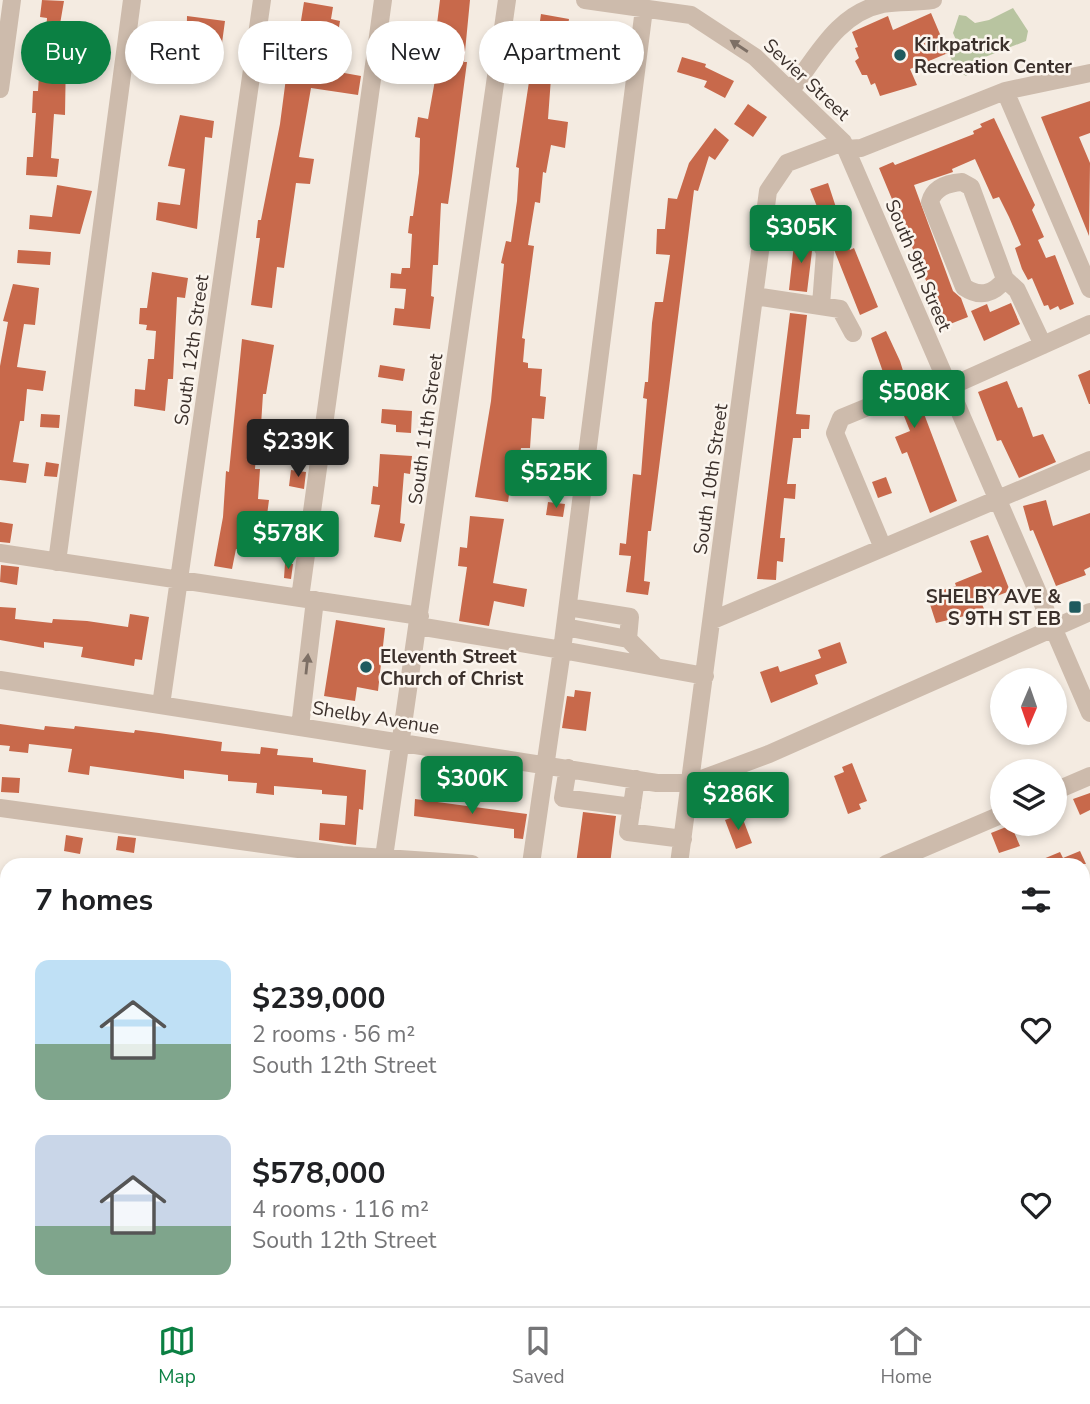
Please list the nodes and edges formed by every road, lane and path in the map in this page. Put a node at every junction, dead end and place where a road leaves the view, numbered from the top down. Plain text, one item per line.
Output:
1 (12, 0) edge
2 (132, 0) edge
3 (262, 0) edge
4 (383, 0) edge
5 (507, 0) edge
6 (585, 0) edge
7 (933, 0) edge
8 (644, 9) junction
9 (1090, 73) edge
10 (0, 89) edge
11 (792, 89) junction
12 (1005, 91) junction
13 (845, 145) junction
14 (765, 219) junction
15 (1005, 278) junction
16 (1090, 289) edge
17 (755, 296) junction
18 (821, 306) junction
19 (1090, 324) edge
20 (853, 332) dead end
21 (1043, 345) junction
22 (949, 387) junction
23 (897, 395) dead end
24 (1090, 460) edge
25 (998, 500) junction
26 (883, 548) junction
27 (0, 553) edge
28 (57, 562) junction
29 (178, 581) junction
30 (307, 599) junction
31 (568, 607) junction
32 (1090, 612) edge
33 (713, 620) junction
34 (419, 621) junction
35 (565, 627) junction
36 (1055, 627) junction
37 (628, 639) junction
38 (562, 650) junction
39 (656, 667) junction
40 (705, 676) junction
41 (0, 680) edge
42 (161, 705) junction
43 (1090, 713) edge
44 (300, 727) junction
45 (402, 743) junction
46 (546, 764) junction
47 (568, 768) junction
48 (1090, 776) edge
49 (636, 779) junction
50 (691, 783) junction
51 (1067, 786) edge
52 (632, 807) junction
53 (0, 808) edge
54 (990, 820) edge
55 (682, 839) junction
56 (355, 858) edge
57 (384, 858) edge
58 (532, 858) edge
59 (680, 858) edge
60 (900, 858) edge

1 - 10 street
2 - 28 street
3 - 29 street, South 12th Street
4 - 30 street
5 - 34 street, South 11th Street
6 - 8 street, Sevier Street
7 - 11 street
11 -> 8 street, Sevier Street
8 - 31 street
9 - 12 street, South 10th Street
11 - 13 street, Sevier Street
12 - 13 street, South 10th Street
12 - 16 street
13 - 14 street, South 10th Street
13 - 22 street, South 9th Street
14 - 17 street, South 10th Street
14 - 18 street
15 - 15 street
15 - 21 street
17 - 18 street
17 - 33 street, South 10th Street
18 - 20 street
19 - 21 street
21 - 22 street
22 - 25 street, South 9th Street
23 - 26 street
24 - 25 street
25 - 26 street
25 - 36 street, South 9th Street
26 - 33 street
27 - 28 street
28 - 29 street
29 - 30 street
29 - 42 street, South 12th Street
30 - 34 street
44 -> 30 street
31 - 35 street
31 - 37 street
32 - 36 street, Shelby Avenue
33 - 40 street, South 10th Street
34 - 38 street
34 - 45 street, South 11th Street
35 - 37 street
35 - 38 street
36 - 43 street, South 9th Street
36 - 50 street, Shelby Avenue
37 - 39 street
38 - 39 street
38 - 46 street
39 - 40 street
40 - 50 street, South 10th Street
41 - 42 street, Shelby Avenue
42 - 44 street, Shelby Avenue
44 - 45 street, Shelby Avenue
45 - 46 street, Shelby Avenue
45 - 57 street, South 11th Street
46 - 47 street, Shelby Avenue
46 - 58 street
47 - 49 street, Shelby Avenue
47 - 52 street
48 - 51 street
49 - 50 street, Shelby Avenue
49 - 52 street
50 - 55 street, South 10th Street
52 - 55 street
53 - 56 street
54 - 60 street
55 - 59 street, South 10th Street

